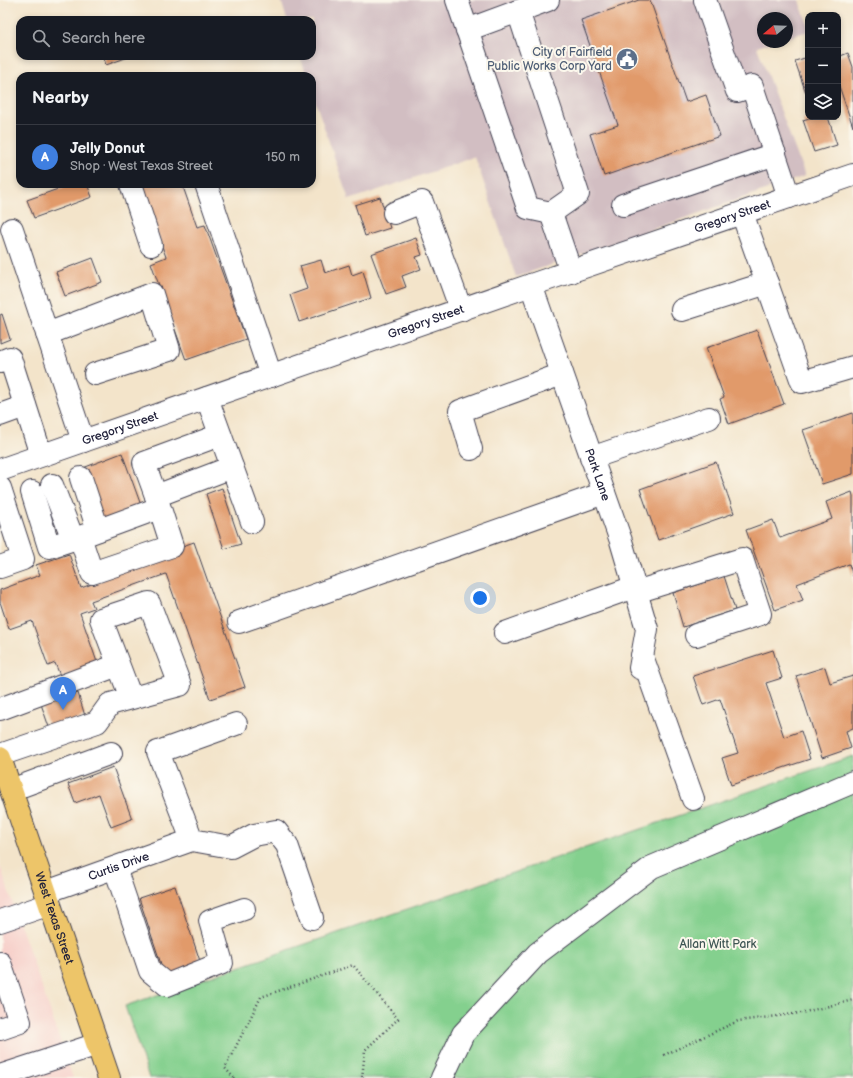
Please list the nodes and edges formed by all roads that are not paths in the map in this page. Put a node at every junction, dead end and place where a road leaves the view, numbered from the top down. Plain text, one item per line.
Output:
1 (457, 0) edge
2 (548, 0) edge
3 (705, 0) edge
4 (518, 11) junction
5 (467, 30) junction
6 (775, 154) junction
7 (853, 175) edge
8 (132, 188) edge
9 (207, 188) edge
10 (790, 197) junction
11 (623, 205) dead end
12 (394, 213) dead end
13 (551, 213) junction
14 (742, 213) junction
15 (12, 229) dead end
16 (151, 245) dead end
17 (571, 272) junction
18 (767, 283) junction
19 (531, 286) junction
20 (461, 310) junction
21 (682, 310) dead end
22 (47, 334) junction
23 (0, 362) edge
24 (853, 367) edge
25 (95, 374) dead end
26 (562, 374) junction
27 (271, 376) junction
28 (207, 398) junction
29 (25, 406) junction
30 (0, 415) edge
31 (709, 418) dead end
32 (220, 435) junction
33 (84, 441) junction
34 (471, 449) dead end
35 (41, 455) junction
36 (591, 458) junction
37 (232, 468) junction
38 (0, 470) edge
39 (81, 478) dead end
40 (52, 485) dead end
41 (0, 488) edge
42 (32, 492) dead end
43 (604, 493) junction
44 (158, 502) junction
45 (252, 522) dead end
46 (84, 535) junction
47 (0, 566) edge
48 (635, 590) junction
49 (239, 622) dead end
50 (505, 633) dead end
51 (696, 635) dead end
52 (118, 665) junction
53 (131, 698) junction
54 (0, 709) edge
55 (236, 724) dead end
56 (111, 753) dead end
57 (0, 755) edge
58 (0, 758) edge
59 (853, 782) edge
60 (11, 790) junction
61 (693, 799) dead end
62 (192, 840) junction
63 (115, 868) junction
64 (48, 898) junction
65 (244, 909) dead end
66 (312, 918) dead end
67 (0, 921) edge
68 (0, 963) edge
69 (0, 1029) edge
70 (98, 1044) junction
71 (0, 1076) edge
72 (109, 1078) edge
73 (442, 1078) edge

1 - 5 street
2 - 4 street
3 - 6 street
4 - 5 street
4 - 13 street
5 - 13 street
6 - 10 street
6 - 11 street
7 - 10 street, Gregory Street
8 - 16 street
9 - 27 street
10 - 14 street, Gregory Street
12 - 20 street
13 - 17 street
14 - 17 street, Gregory Street
14 - 18 street
15 - 22 street
17 - 19 street, Gregory Street
18 - 21 street
18 - 24 street
19 - 20 street, Gregory Street
19 - 26 street, Park Lane
20 - 27 street, Gregory Street
22 - 25 street
22 - 33 street
23 - 29 street
26 - 34 street
26 - 36 street, Park Lane
27 - 28 street, Gregory Street
28 - 32 street
28 - 33 street, Gregory Street
29 - 30 street
29 - 35 street
31 - 36 street
32 - 37 street
32 - 44 street
33 - 35 street, Gregory Street
35 - 38 street, Gregory Street
36 - 43 street, Park Lane
37 - 44 street
37 - 45 street
39 - 46 street
40 - 46 street
41 - 47 street
42 - 46 street
43 - 48 street, Park Lane
43 - 49 street
44 - 46 street
44 - 46 street
48 - 50 street
48 - 51 street
48 - 61 street, Park Lane
52 - 53 street
52 - 53 street
52 - 54 street
53 - 57 street
55 - 62 street
56 - 60 street
58 - 60 main road, West Texas Street
59 - 73 street
60 - 64 main road, West Texas Street
62 - 63 street, Curtis Drive
62 - 66 street
63 - 64 street, Curtis Drive
63 - 65 street
64 - 67 street, Curtis Drive
64 - 70 main road, West Texas Street
68 - 69 street
70 - 71 street
70 - 72 main road, West Texas Street

